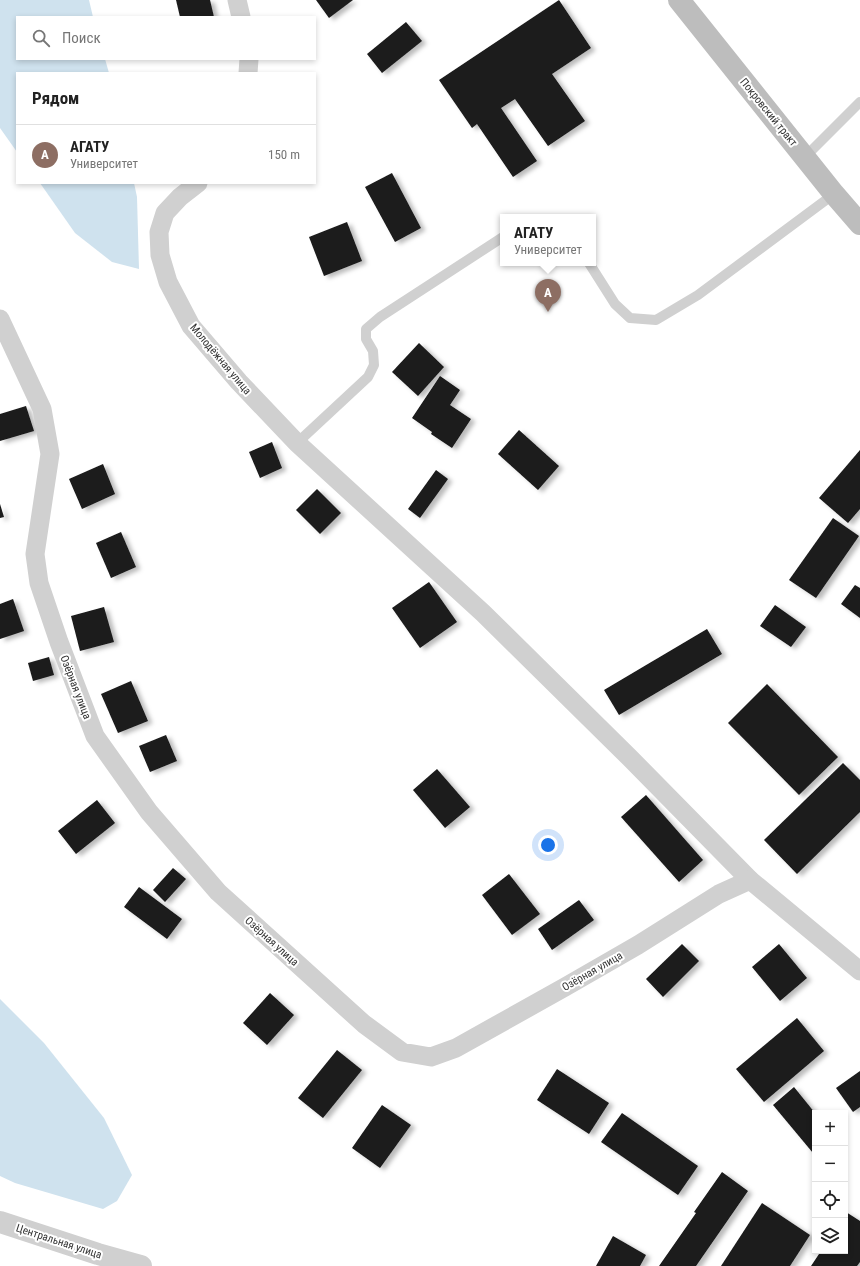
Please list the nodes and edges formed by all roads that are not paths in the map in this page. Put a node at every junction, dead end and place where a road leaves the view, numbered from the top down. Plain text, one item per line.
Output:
1 (238, 0) edge
2 (679, 0) edge
3 (242, 16) edge
4 (249, 60) edge
5 (248, 72) edge
6 (860, 102) edge
7 (805, 157) junction
8 (197, 184) edge
9 (834, 194) junction
10 (860, 224) edge
11 (500, 239) edge
12 (591, 266) edge
13 (0, 319) edge
14 (297, 443) junction
15 (750, 880) junction
16 (860, 972) edge
17 (0, 1222) edge
18 (141, 1266) edge

1 - 3 street
2 - 7 main road, Покровский тракт
4 - 5 street
6 - 7 lane
7 - 9 main road, Покровский тракт
8 - 14 street, Молодёжная улица
9 - 10 main road, Покровский тракт
9 - 12 lane
11 - 14 lane
13 - 15 street, Озёрная улица
14 - 15 street, Молодёжная улица
15 - 16 street
17 - 18 street, Центральная улица

